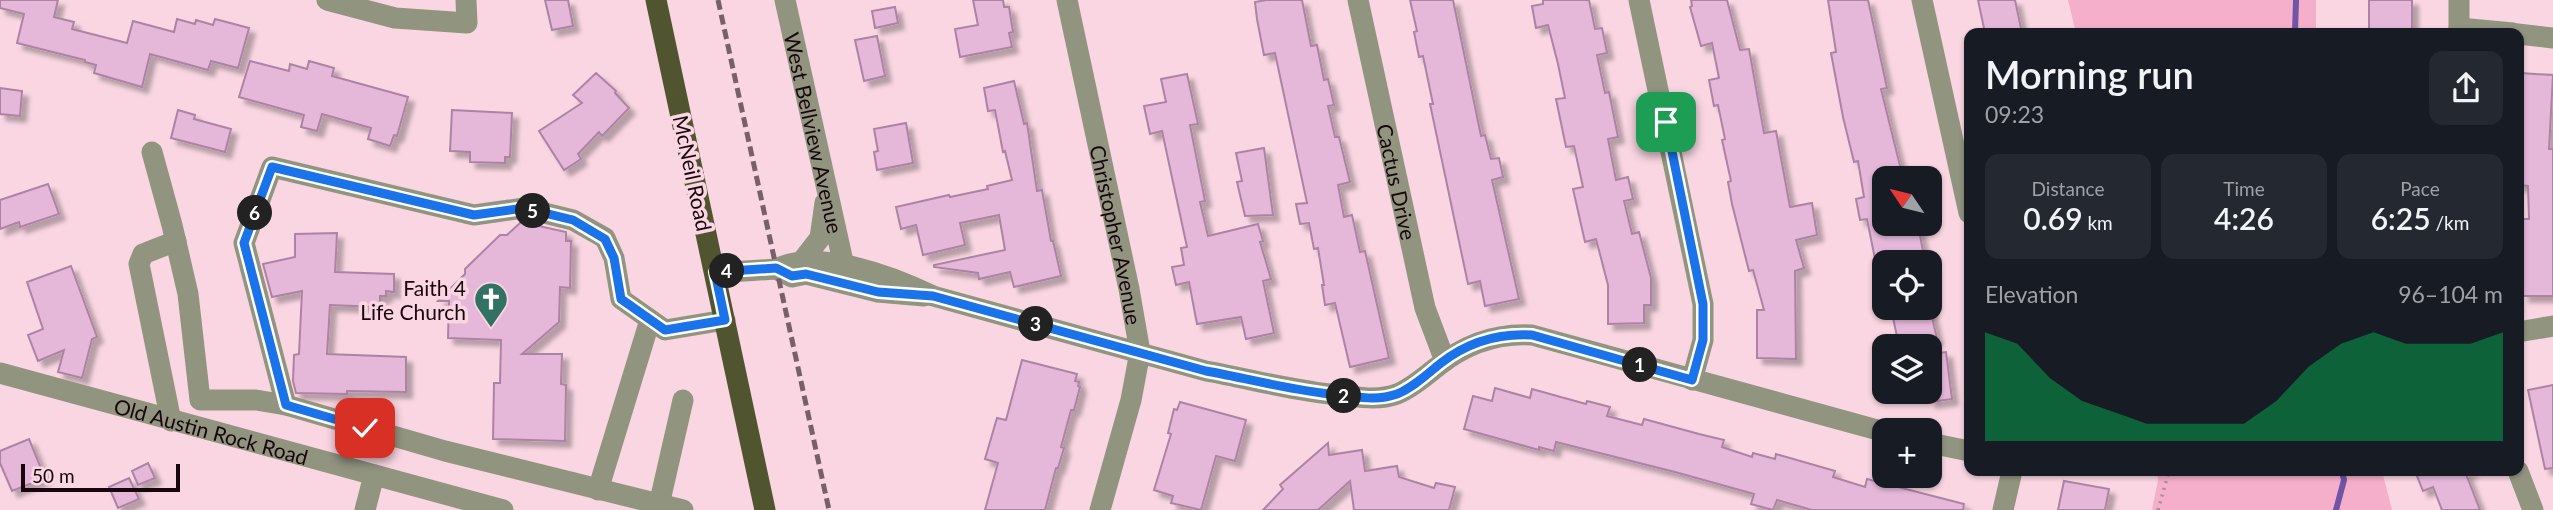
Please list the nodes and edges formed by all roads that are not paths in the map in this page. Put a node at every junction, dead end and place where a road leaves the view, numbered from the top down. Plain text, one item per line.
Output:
1 (327, 0) edge
2 (466, 0) edge
3 (656, 0) edge
4 (785, 0) edge
5 (1067, 0) edge
6 (1358, 0) edge
7 (1639, 0) edge
8 (1922, 0) edge
9 (2459, 0) edge
10 (2459, 28) edge
11 (2524, 35) edge
12 (2553, 38) edge
13 (152, 152) dead end
14 (827, 187) junction
15 (1964, 190) edge
16 (176, 241) junction
17 (802, 261) junction
18 (844, 266) junction
19 (776, 268) junction
20 (715, 272) junction
21 (933, 296) junction
22 (650, 320) junction
23 (725, 320) junction
24 (2553, 326) edge
25 (2524, 331) edge
26 (1140, 352) junction
27 (1444, 360) junction
28 (0, 373) edge
29 (1692, 380) junction
30 (200, 400) junction
31 (682, 400) dead end
32 (286, 405) junction
33 (179, 423) junction
34 (1872, 428) edge
35 (1942, 445) edge
36 (1964, 450) edge
37 (374, 475) junction
38 (2011, 476) edge
39 (2520, 476) edge
40 (598, 491) junction
41 (659, 505) junction
42 (365, 510) edge
43 (503, 510) edge
44 (683, 510) edge
45 (765, 510) edge
46 (1100, 510) edge
47 (2003, 510) edge
48 (2533, 510) edge

1 - 2 street
3 - 20 main road, McNeil Road
4 - 14 street, West Bellview Avenue
5 - 26 street, Christopher Avenue
6 - 27 street, Cactus Drive
7 - 29 street
8 - 15 street
9 - 10 street
11 - 12 street
13 - 16 street
14 - 17 street
14 - 18 street, West Bellview Avenue
16 - 30 street
16 - 33 street
17 - 18 street
17 - 19 street
18 - 21 street
19 - 20 street
19 - 21 street
20 - 23 main road, McNeil Road
21 - 26 street
22 - 23 street
22 - 32 street
22 - 40 street
23 - 45 main road, McNeil Road
24 - 25 street
26 - 27 street
26 - 46 street, Christopher Avenue
27 - 29 street
28 - 33 street, Old Austin Rock Road
29 - 34 street
30 - 32 street
30 - 33 street
31 - 41 street
32 - 40 street
33 - 37 street, Old Austin Rock Road
35 - 36 street
37 - 42 street
37 - 43 street, Old Austin Rock Road
38 - 47 street
39 - 48 street
40 - 41 street
41 - 44 street

